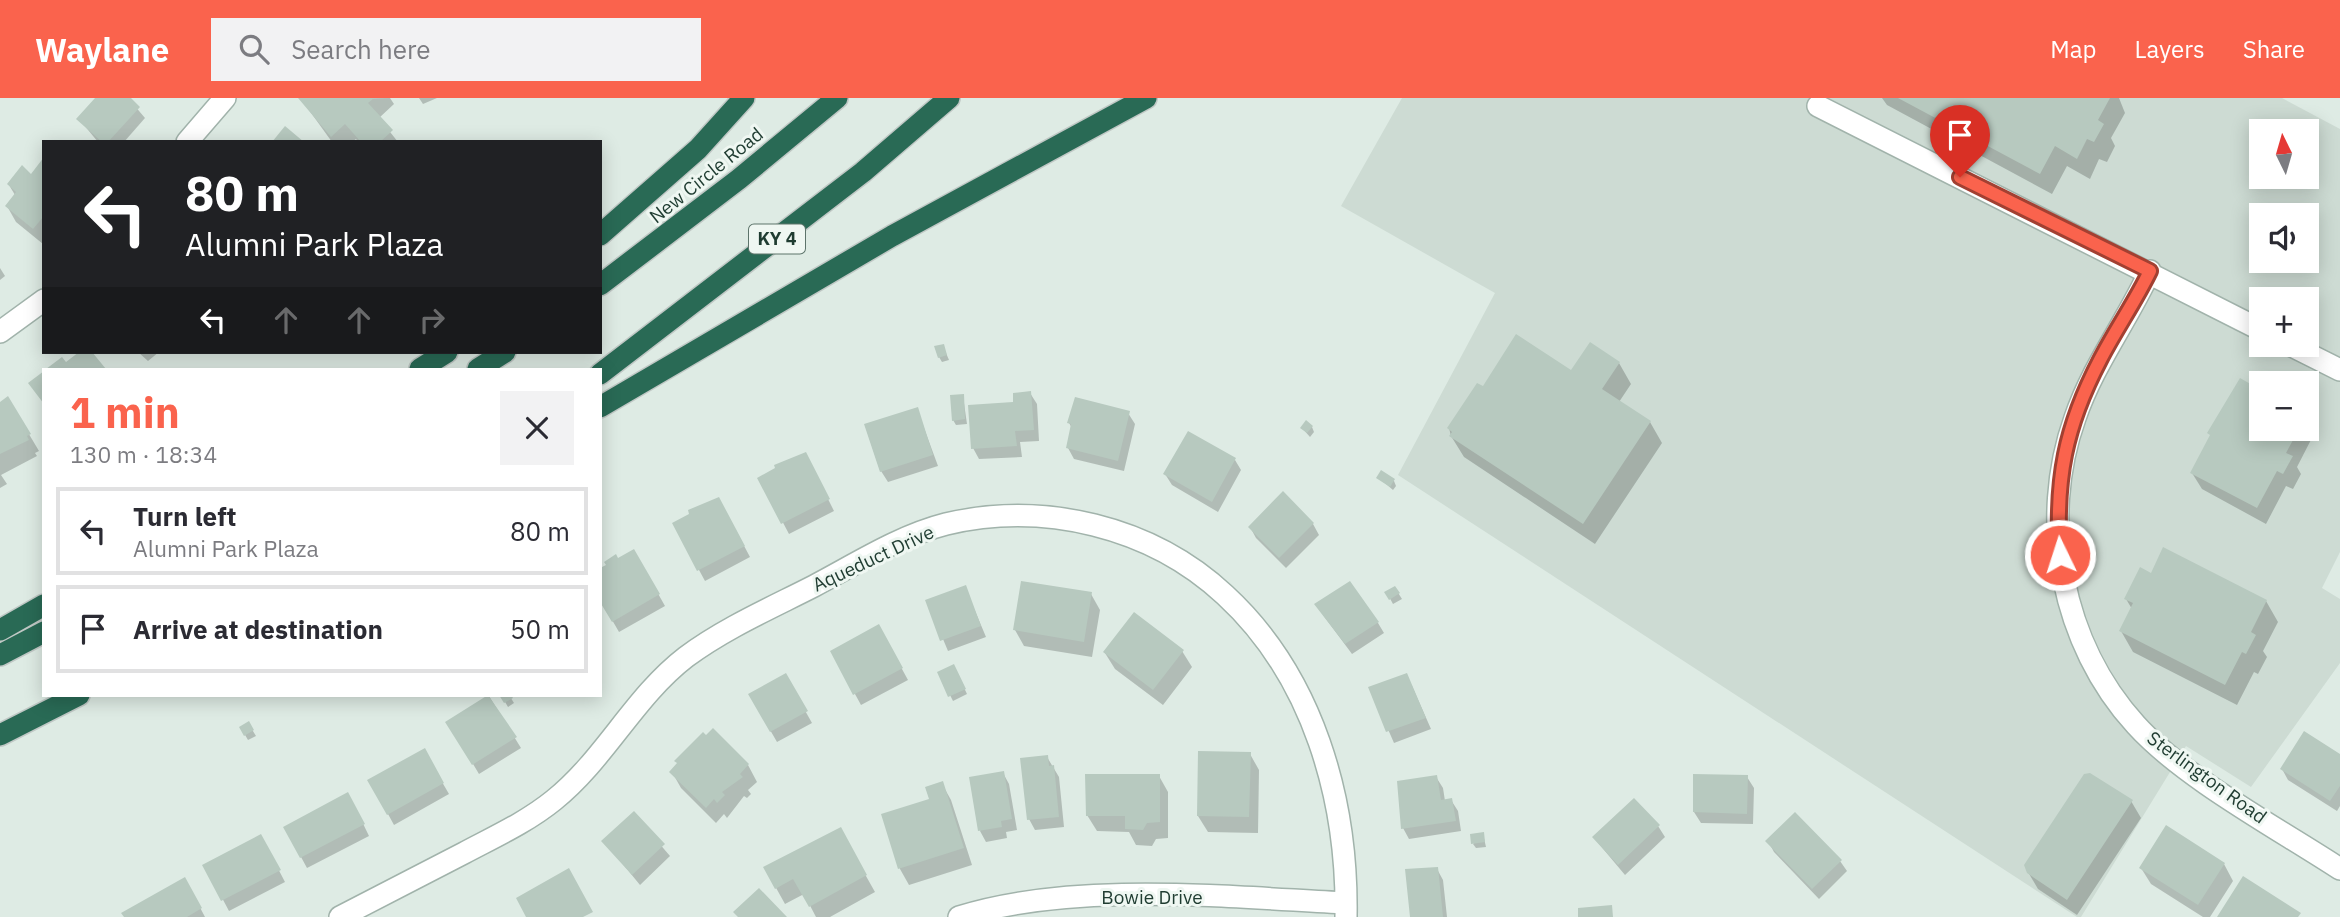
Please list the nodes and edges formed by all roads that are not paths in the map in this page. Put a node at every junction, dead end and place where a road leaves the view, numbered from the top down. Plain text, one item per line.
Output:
1 (225, 98) edge
2 (727, 98) edge
3 (744, 98) edge
4 (837, 98) edge
5 (949, 98) edge
6 (1146, 98) edge
7 (1818, 106) dead end
8 (189, 140) edge
9 (671, 174) junction
10 (602, 232) edge
11 (2150, 271) junction
12 (602, 283) edge
13 (42, 301) edge
14 (2249, 324) edge
15 (0, 331) edge
16 (444, 354) edge
17 (502, 354) edge
18 (2314, 357) edge
19 (422, 368) edge
20 (480, 368) edge
21 (2340, 370) edge
22 (602, 372) edge
23 (602, 406) edge
24 (42, 606) edge
25 (0, 630) edge
26 (42, 633) edge
27 (0, 655) edge
28 (75, 697) edge
29 (0, 735) edge
30 (2340, 869) edge
31 (1346, 910) edge
32 (340, 917) edge
33 (959, 917) edge

1 - 8 street
2 - 9 highway
3 - 9 highway
4 - 12 highway, New Circle Road
5 - 22 highway, KY 4
6 - 23 highway
7 - 11 street
9 - 10 highway
11 - 14 street
11 - 30 street, Sterlington Road
13 - 15 street
16 - 19 highway
17 - 20 highway
18 - 21 street
24 - 25 highway
26 - 27 highway
28 - 29 highway
31 - 32 street, Aqueduct Drive
31 - 33 street, Bowie Drive

